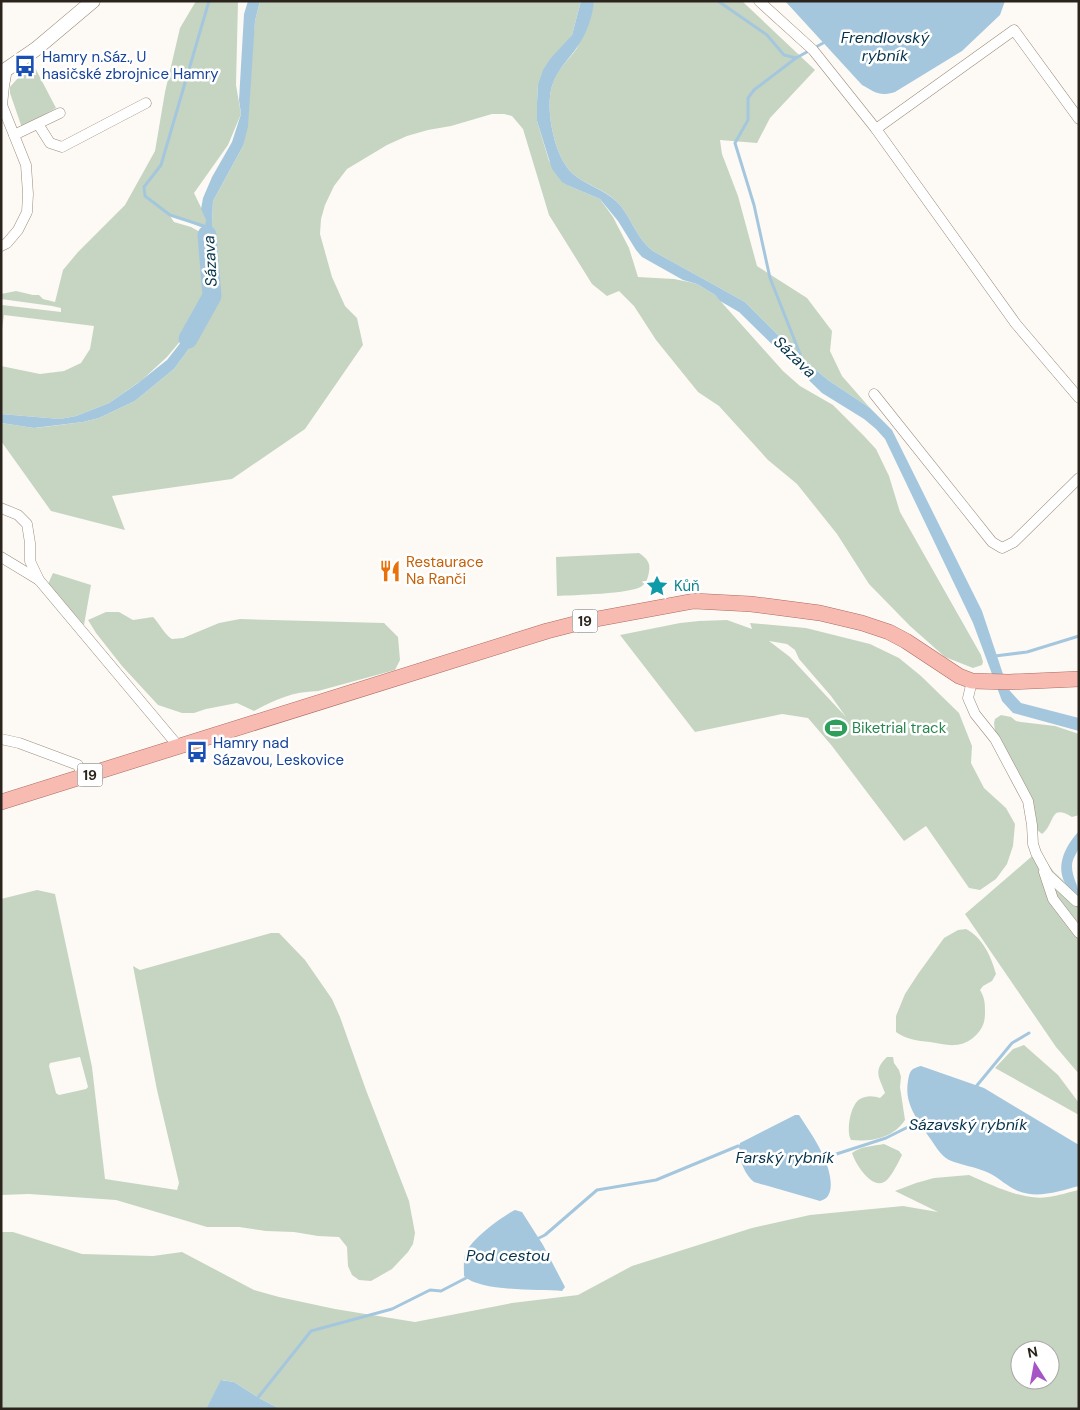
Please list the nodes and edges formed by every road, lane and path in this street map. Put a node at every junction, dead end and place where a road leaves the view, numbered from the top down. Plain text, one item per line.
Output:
1 (93, 1) edge
2 (758, 1) edge
3 (4, 71) edge
4 (146, 103) dead end
5 (60, 112) dead end
6 (1079, 119) edge
7 (38, 124) junction
8 (876, 129) junction
9 (14, 135) junction
10 (1, 246) edge
11 (874, 394) dead end
12 (1079, 398) edge
13 (1079, 478) edge
14 (1, 508) edge
15 (1, 557) edge
16 (39, 580) junction
17 (1079, 679) edge
18 (972, 681) junction
19 (1, 739) edge
20 (178, 747) junction
21 (83, 777) junction
22 (1, 802) edge
23 (1042, 866) junction
24 (1079, 901) edge
25 (1079, 933) edge

1 - 3 street
2 - 8 street
3 - 9 street
4 - 7 street
5 - 7 street
6 - 8 street
7 - 9 street
8 - 12 street
9 - 10 street
11 - 13 street
14 - 16 street
15 - 16 street
16 - 20 street
17 - 18 main road, 19
18 - 20 main road, 19
18 - 23 street
19 - 21 street
20 - 21 main road, 19
21 - 22 main road, 19
23 - 24 street
23 - 25 street

